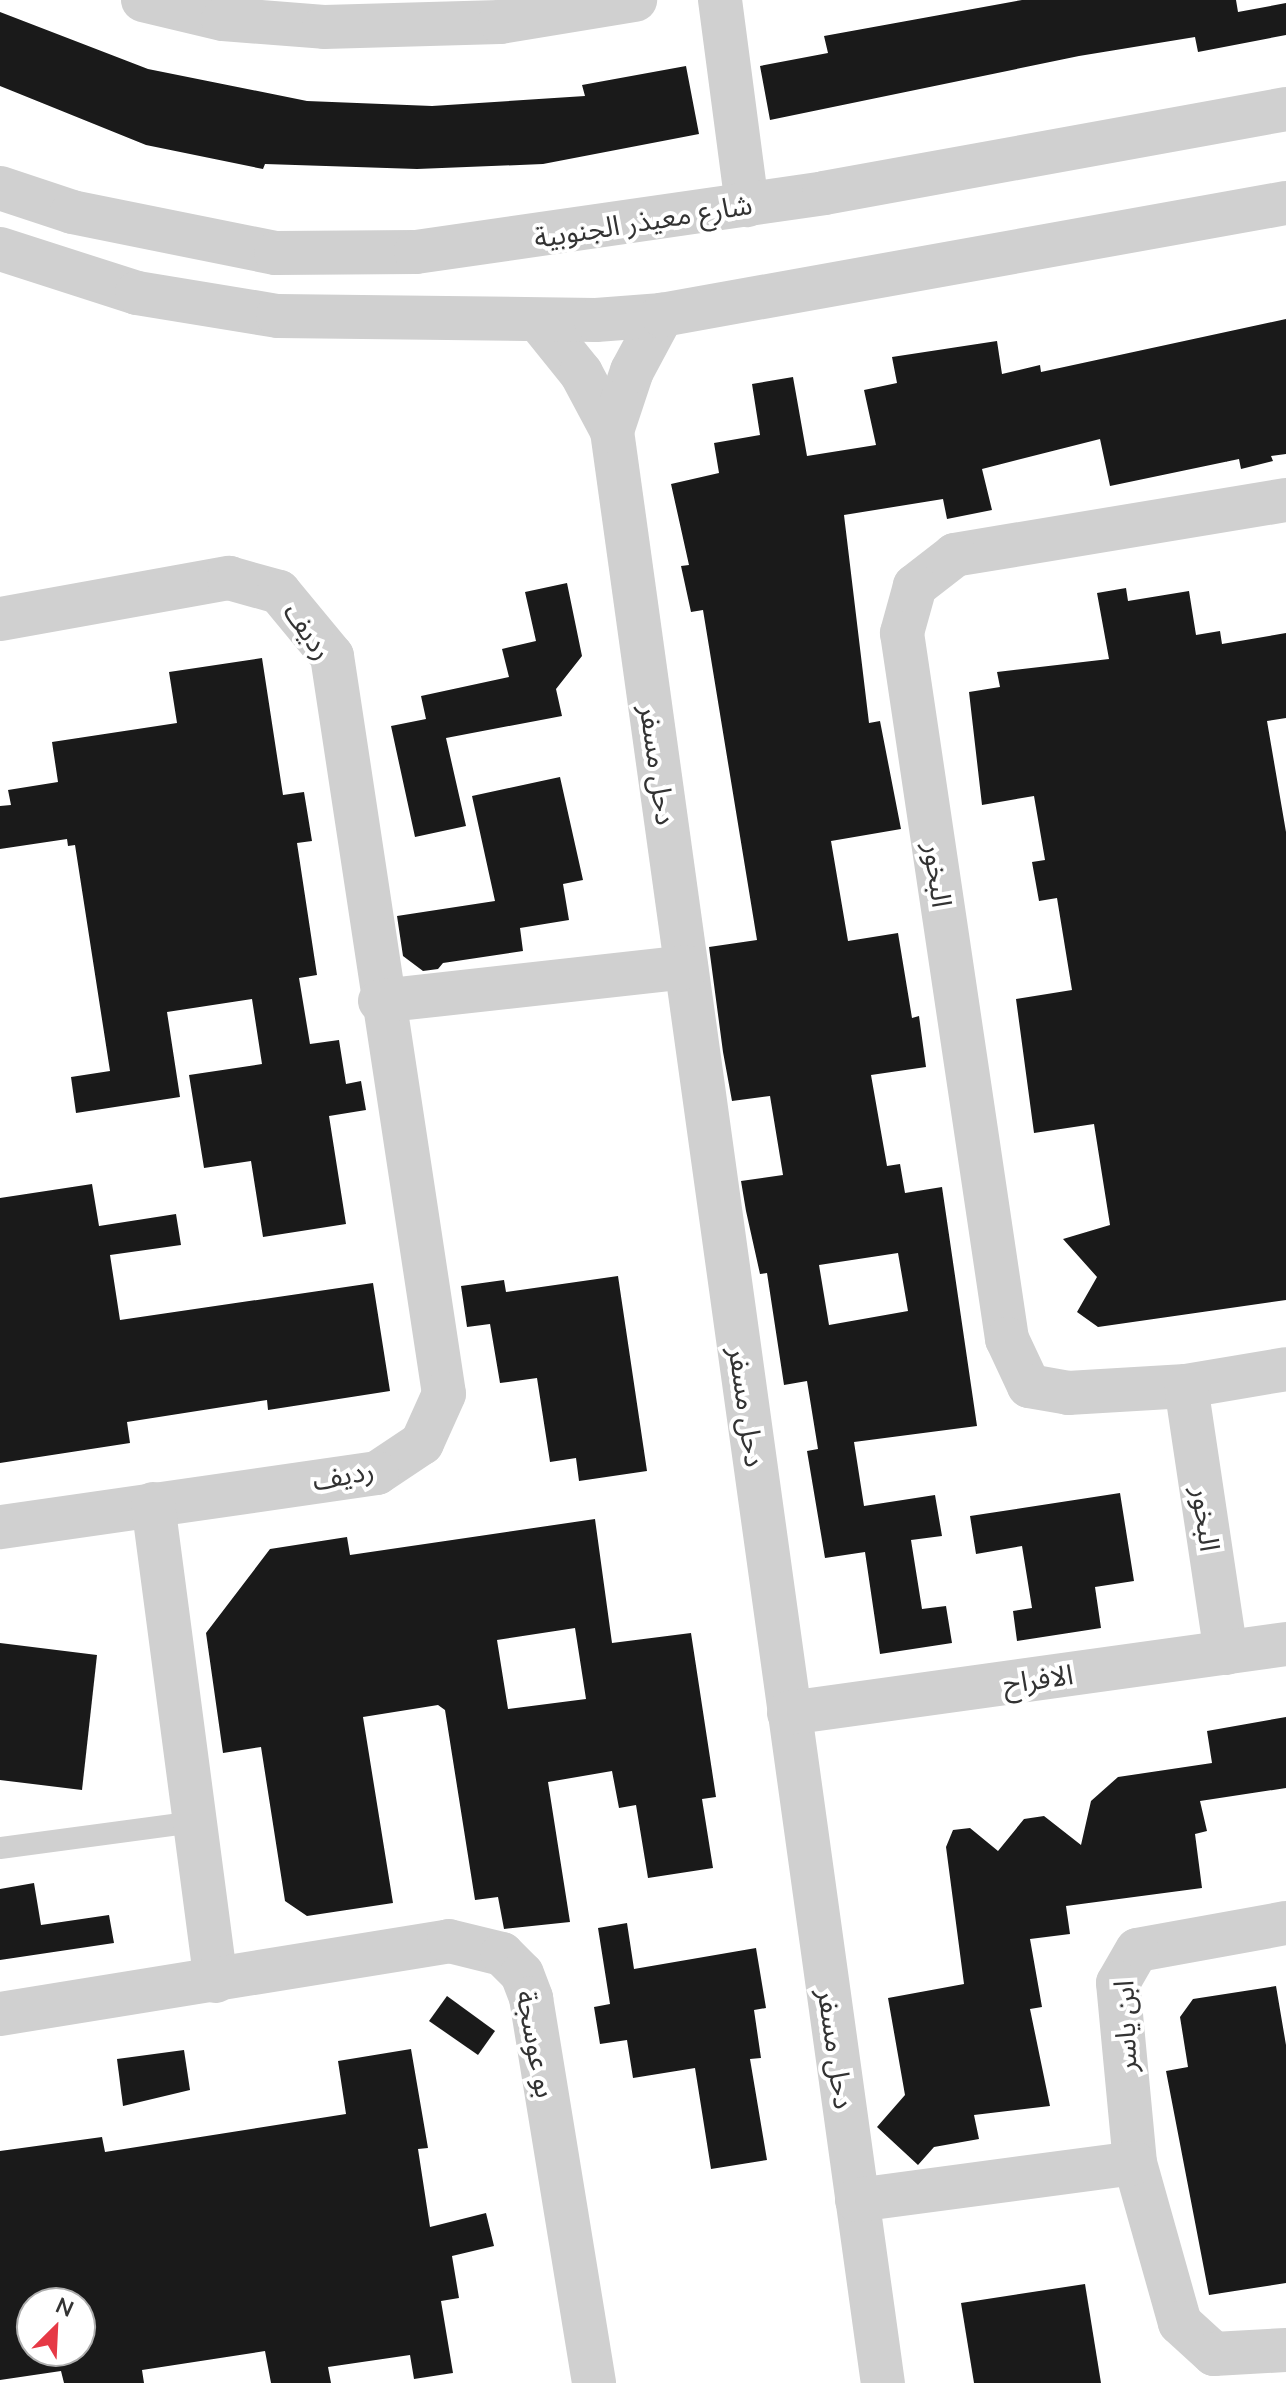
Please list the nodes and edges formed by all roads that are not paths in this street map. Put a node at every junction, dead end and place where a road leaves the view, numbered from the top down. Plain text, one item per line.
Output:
1 (143, 0) edge
2 (635, 0) edge
3 (720, 0) edge
4 (228, 10) edge
5 (505, 11) edge
6 (1286, 109) edge
7 (0, 188) edge
8 (1286, 203) edge
9 (747, 205) junction
10 (0, 249) edge
11 (662, 315) junction
12 (539, 321) junction
13 (612, 431) junction
14 (1286, 500) edge
15 (0, 619) edge
16 (686, 967) junction
17 (380, 1001) junction
18 (1286, 1369) edge
19 (1186, 1386) junction
20 (153, 1504) junction
21 (0, 1527) edge
22 (1286, 1644) edge
23 (1226, 1653) junction
24 (789, 1713) junction
25 (195, 1822) junction
26 (0, 1848) edge
27 (1286, 1923) edge
28 (216, 1981) junction
29 (0, 2014) edge
30 (1135, 2163) junction
31 (857, 2200) junction
32 (1286, 2350) edge
33 (594, 2383) edge
34 (883, 2383) edge

1 - 4 street
2 - 5 street
3 - 9 street
4 - 5 street
6 - 9 street, شارع معيذر الجنوبية
7 - 9 street, شارع معيذر الجنوبية
8 - 11 street
10 - 12 street
11 - 12 street
11 - 13 street, دحل مسفر
12 - 13 street, دحل مسفر
13 - 16 street, دحل مسفر
14 - 19 street, البخور
15 - 17 street, رديف
16 - 17 street
16 - 24 street, دحل مسفر
17 - 20 street, رديف
18 - 19 street, البخور
19 - 23 street, البخور
20 - 21 street, رديف
20 - 25 street
22 - 23 street, الافراح
23 - 24 street, الافراح
24 - 31 street, دحل مسفر
25 - 26 lane
25 - 28 street
27 - 30 street, ابن ياسر
28 - 29 street, بو عوسجة
28 - 33 street, بو عوسجة
30 - 31 street
30 - 32 street, ابن ياسر
31 - 34 street, دحل مسفر

